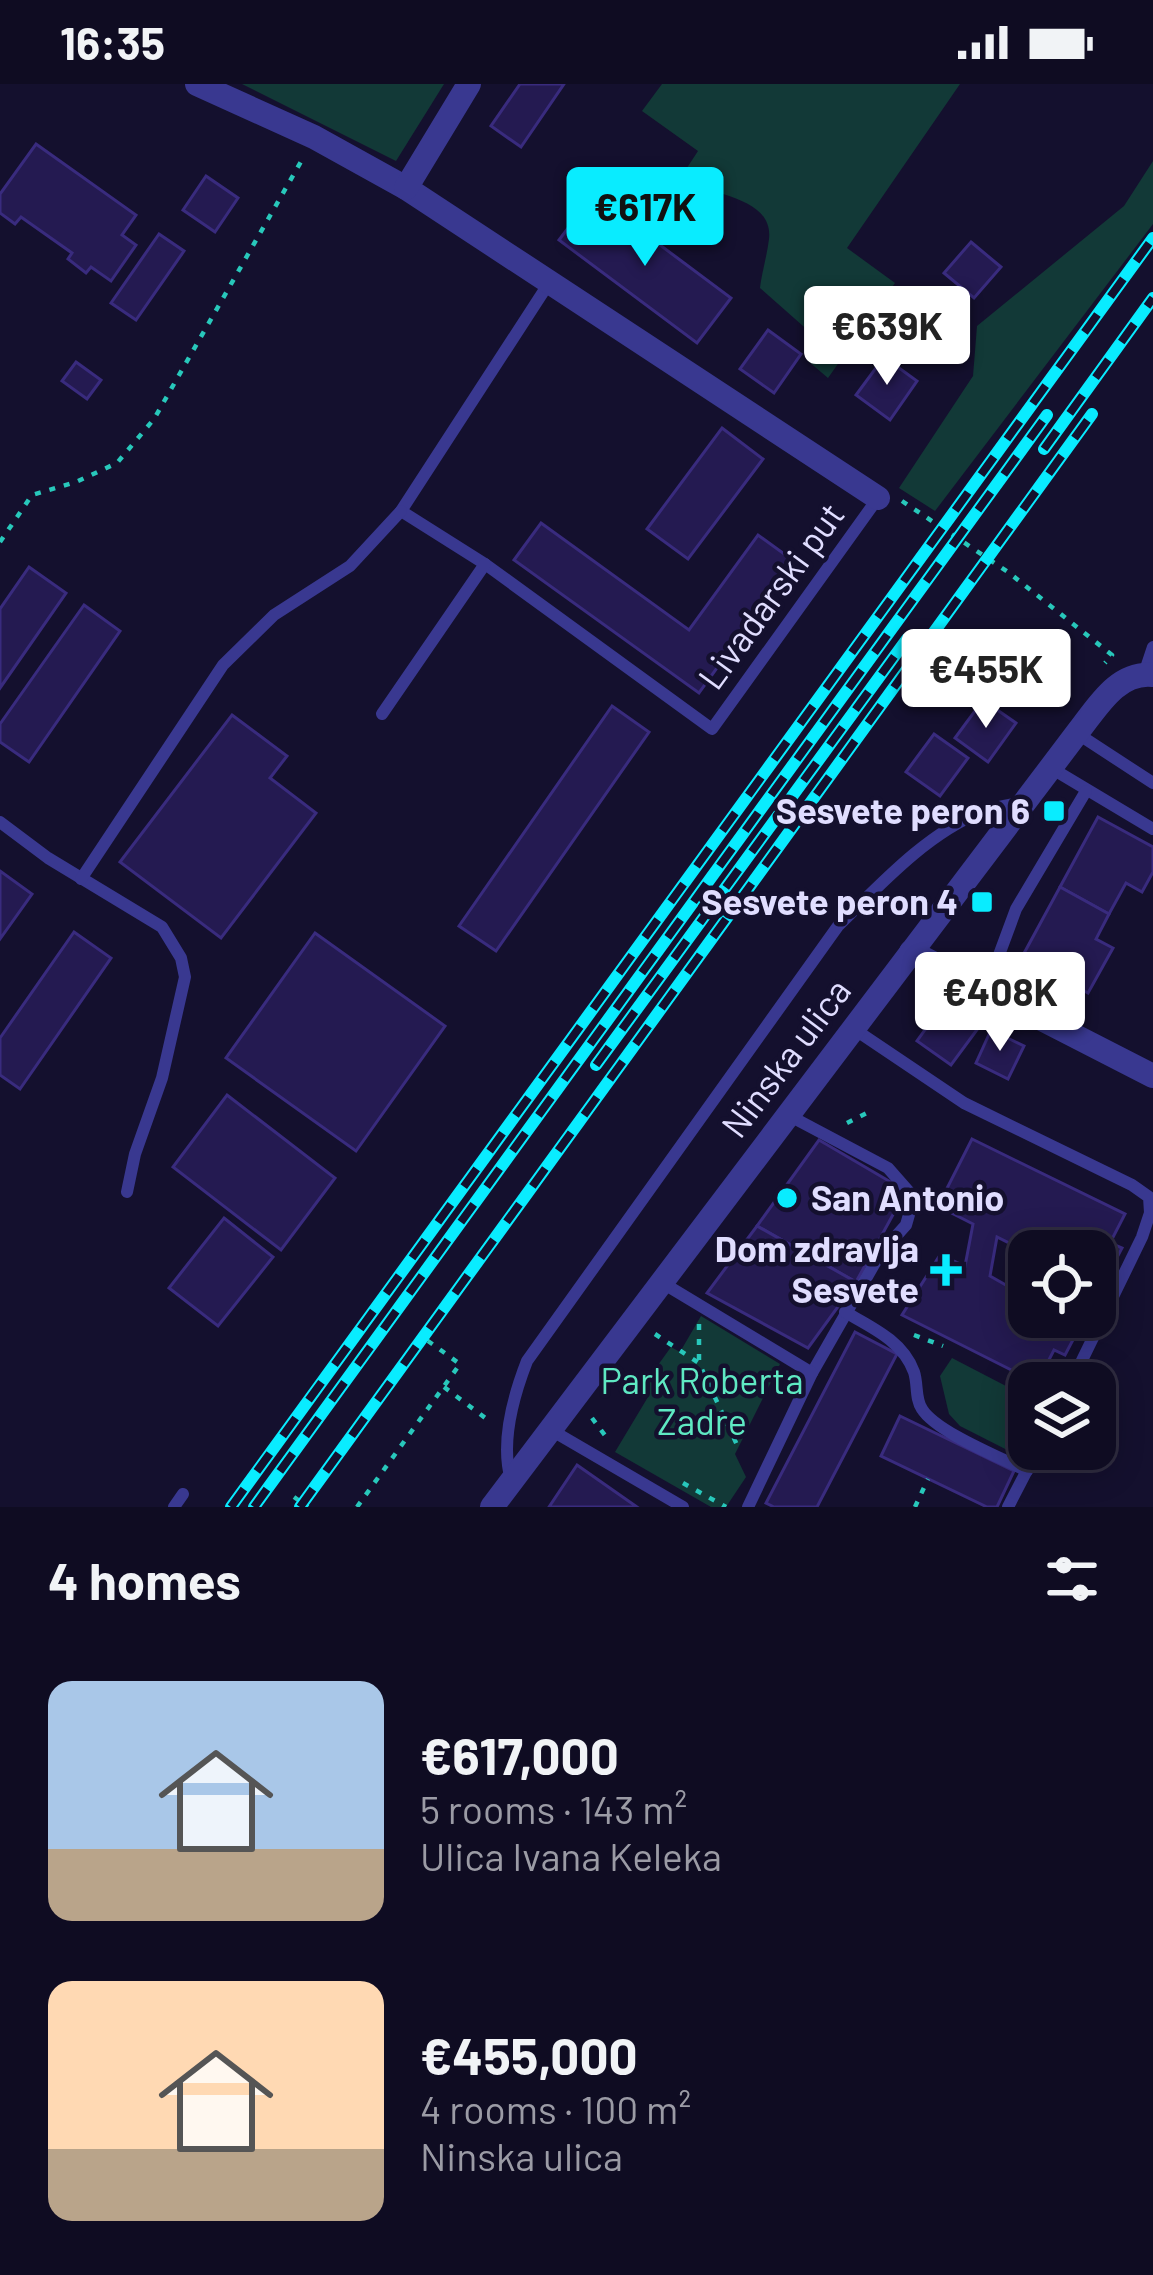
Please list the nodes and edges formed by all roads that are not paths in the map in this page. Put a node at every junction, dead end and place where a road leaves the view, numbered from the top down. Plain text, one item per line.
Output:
1 (197, 84) edge
2 (469, 84) edge
3 (406, 188) junction
4 (550, 282) junction
5 (887, 497) joint
6 (401, 511) junction
7 (485, 564) junction
8 (1153, 647) edge
9 (1148, 675) edge
10 (382, 714) dead end
11 (1077, 733) junction
12 (1050, 767) junction
13 (1153, 784) edge
14 (1086, 791) junction
15 (1025, 801) junction
16 (0, 822) edge
17 (1153, 829) edge
18 (81, 879) junction
19 (911, 952) junction
20 (986, 990) junction
21 (853, 1028) junction
22 (1153, 1076) edge
23 (788, 1115) junction
24 (127, 1192) dead end
25 (661, 1282) junction
26 (844, 1312) junction
27 (1081, 1362) edge
28 (812, 1373) junction
29 (550, 1429) junction
30 (1028, 1471) joint
31 (511, 1481) junction
32 (183, 1494) dead end
33 (174, 1507) edge
34 (492, 1507) edge
35 (683, 1507) edge
36 (748, 1507) edge
37 (1008, 1507) edge

1 - 3 street
2 - 3 street
3 - 4 street
4 - 5 street
4 - 6 lane
5 - 7 lane, Livadarski put
6 - 7 lane
6 - 18 lane
7 - 10 lane
8 - 9 lane
9 - 11 street, Ninska ulica
11 - 12 street, Ninska ulica
11 - 13 lane
12 - 14 lane
12 - 15 street, Ninska ulica
14 - 17 lane
14 - 20 lane
15 - 19 street, Ninska ulica
15 - 31 lane
16 - 18 lane
18 - 24 lane
19 - 20 street
19 - 21 street, Ninska ulica
20 - 22 street
21 - 23 street, Ninska ulica
21 - 27 lane
23 - 25 street, Ninska ulica
23 - 26 lane
25 - 28 lane
25 - 29 street, Ninska ulica
26 - 28 lane
26 - 30 lane
28 - 36 lane
29 - 31 street, Ninska ulica
29 - 35 lane
30 - 37 lane
31 - 34 street, Ninska ulica
32 - 33 lane

